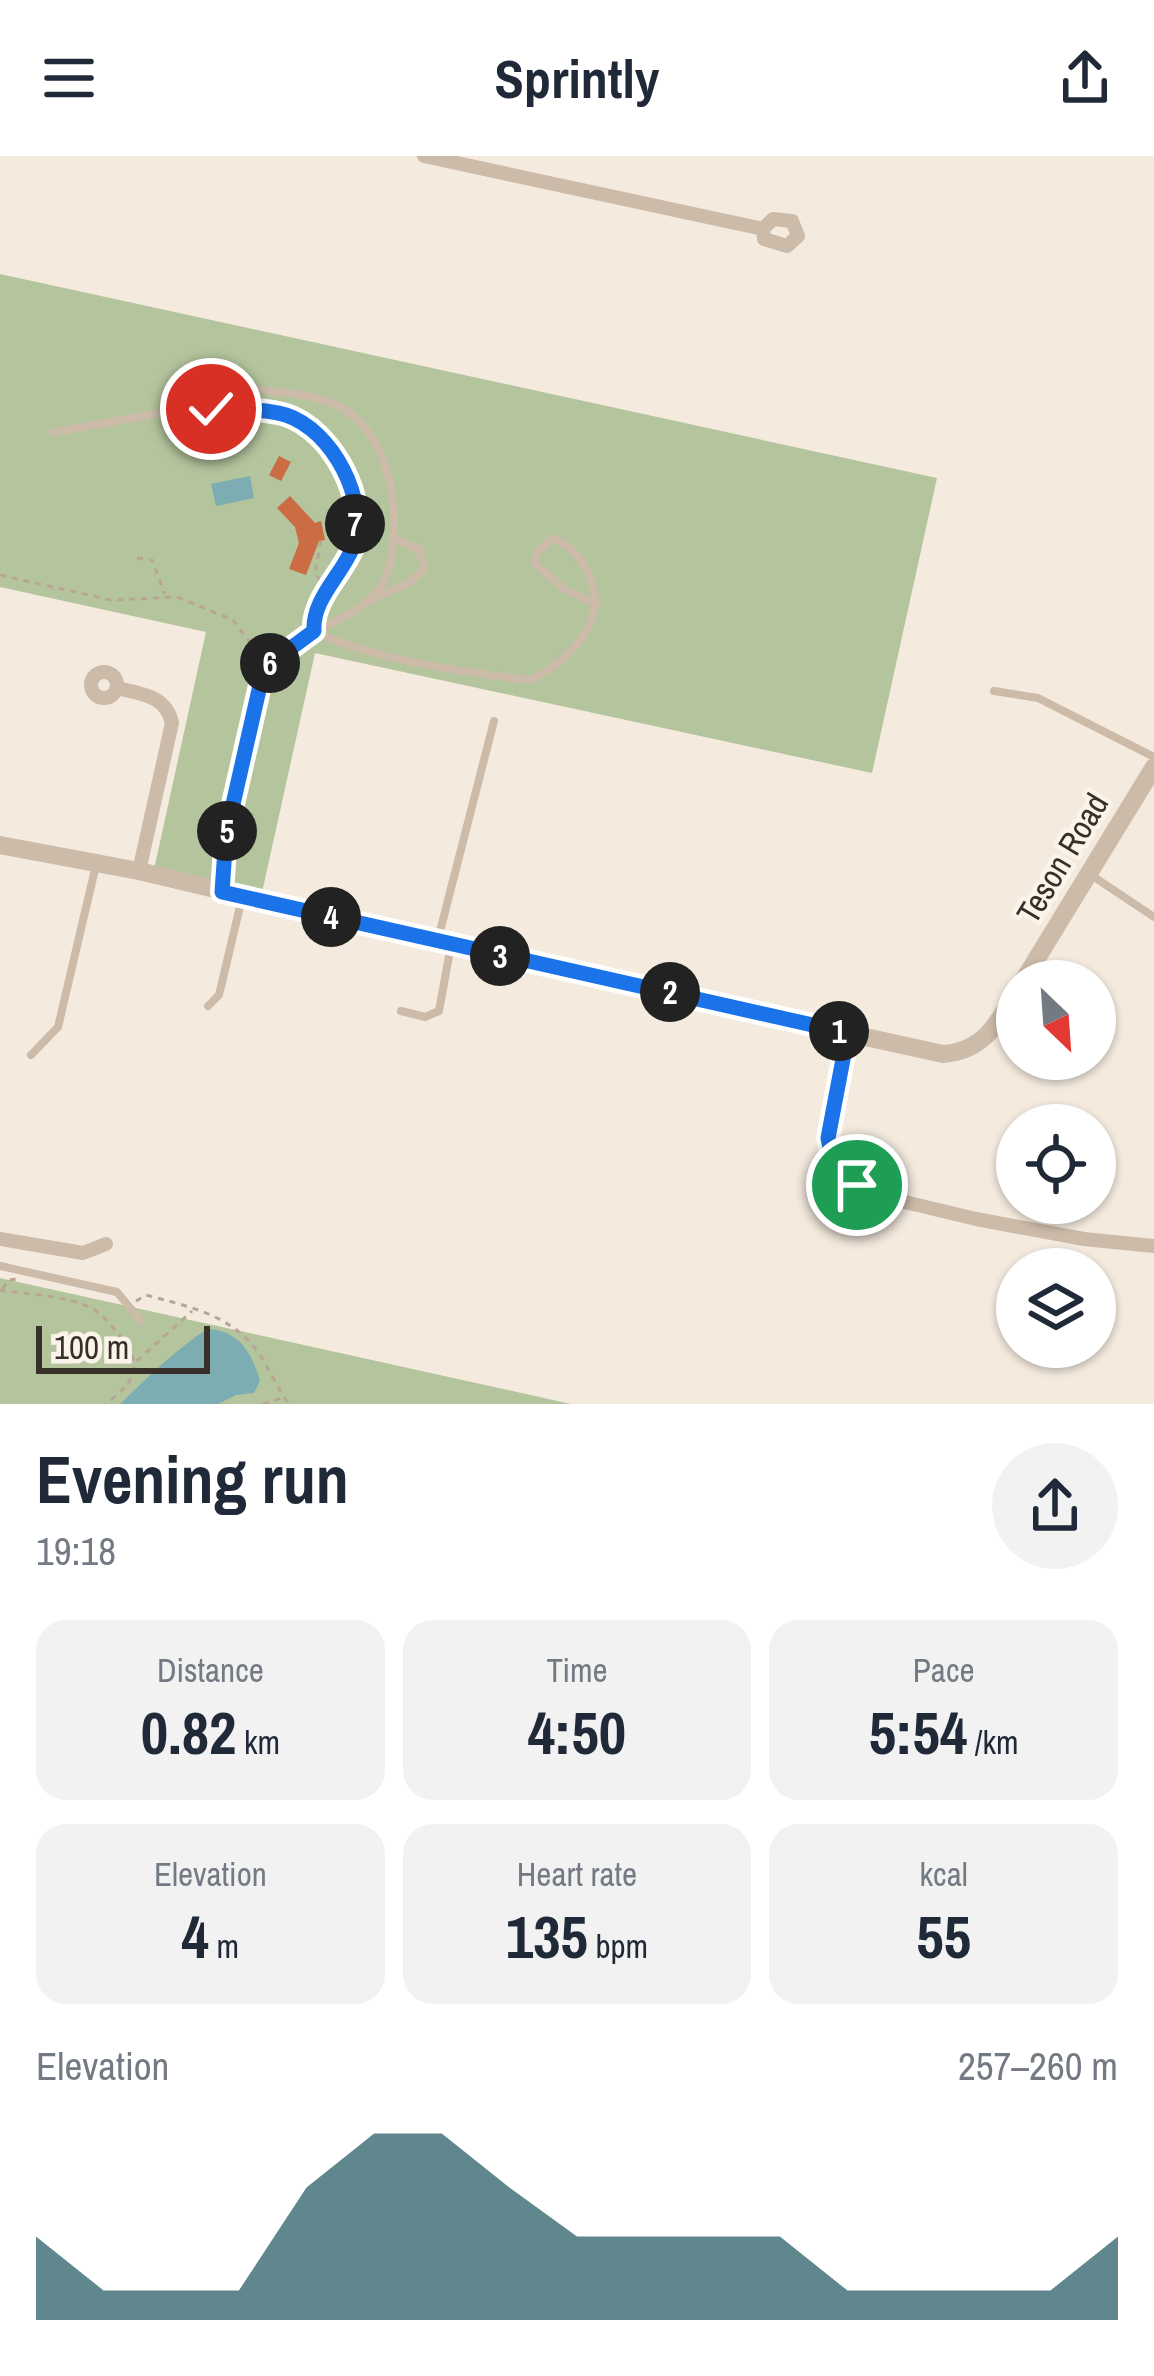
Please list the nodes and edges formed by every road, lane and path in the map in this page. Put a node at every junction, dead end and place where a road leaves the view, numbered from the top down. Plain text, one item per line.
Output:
1 (424, 156) edge
2 (763, 229) dead end
3 (206, 405) junction
4 (54, 432) dead end
5 (393, 538) junction
6 (321, 541) dead end
7 (137, 558) dead end
8 (0, 575) edge
9 (324, 586) dead end
10 (166, 596) junction
11 (371, 600) junction
12 (597, 605) junction
13 (314, 631) junction
14 (268, 653) dead end
15 (117, 688) dead end
16 (994, 691) dead end
17 (494, 722) dead end
18 (1154, 757) edge
19 (1154, 766) edge
20 (0, 845) edge
21 (96, 863) junction
22 (140, 871) junction
23 (1088, 873) junction
24 (232, 895) junction
25 (1154, 917) edge
26 (444, 942) junction
27 (1036, 960) edge
28 (208, 1006) dead end
29 (401, 1011) dead end
30 (996, 1023) edge
31 (848, 1033) junction
32 (31, 1054) dead end
33 (0, 1239) edge
34 (106, 1244) dead end
35 (1154, 1246) edge
36 (0, 1266) edge
37 (20, 1270) junction
38 (1, 1290) edge
39 (129, 1304) junction
40 (194, 1308) junction
41 (141, 1322) dead end
42 (136, 1363) junction
43 (284, 1398) junction
44 (106, 1404) edge
45 (262, 1404) edge
46 (289, 1404) edge

1 - 2 street
3 - 4 lane
3 - 5 lane
3 - 13 lane
5 - 11 lane
5 - 11 lane
6 - 9 path
7 - 10 path
8 - 10 path
10 - 14 path
11 - 13 lane
12 - 12 lane
12 - 13 lane
13 - 24 lane
15 - 22 street
16 - 18 lane
17 - 26 lane
19 - 23 street, Teson Road
20 - 21 street
21 - 22 street
21 - 32 lane
22 - 24 street
23 - 25 lane
23 - 27 street, Teson Road
24 - 26 street
24 - 28 lane
26 - 29 lane
26 - 31 street
30 - 31 street
31 - 35 street
33 - 34 street
36 - 37 lane
37 - 38 path
37 - 39 lane
38 - 42 path
39 - 40 path
39 - 41 lane
40 - 42 path
40 - 43 path
42 - 44 path
43 - 45 path
43 - 46 path

